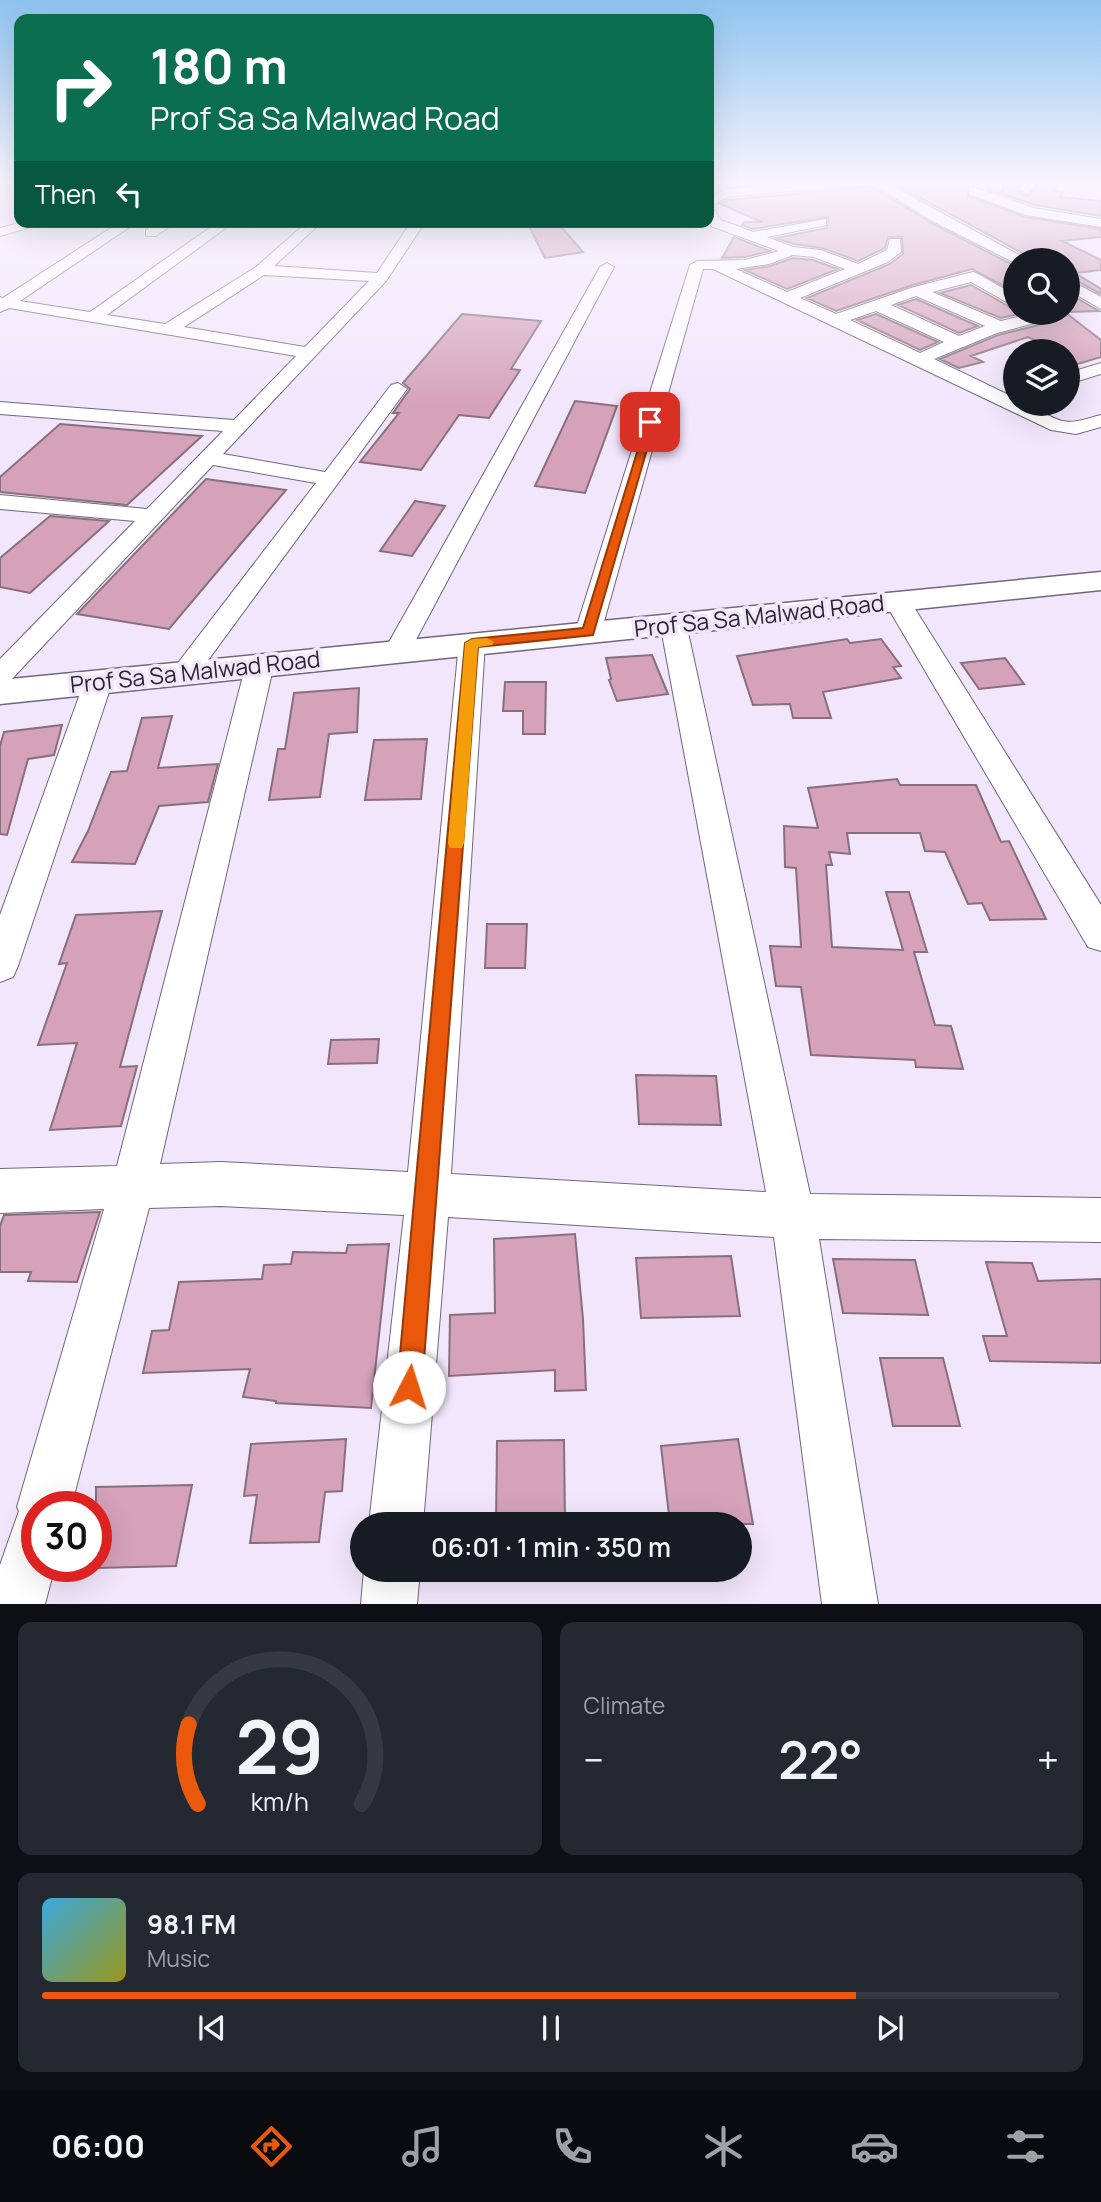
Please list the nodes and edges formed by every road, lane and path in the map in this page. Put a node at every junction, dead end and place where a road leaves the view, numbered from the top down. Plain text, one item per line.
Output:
1 (77, 256) edge
2 (179, 256) edge
3 (277, 256) edge
4 (396, 256) edge
5 (782, 256) edge
6 (824, 256) edge
7 (886, 256) edge
8 (714, 265) junction
9 (607, 268) dead end
10 (859, 269) junction
11 (261, 271) junction
12 (374, 277) dead end
13 (917, 291) junction
14 (1080, 291) edge
15 (1003, 295) edge
16 (787, 298) junction
17 (2, 304) edge
18 (1101, 304) edge
19 (877, 305) junction
20 (93, 317) junction
21 (835, 320) junction
22 (1009, 325) edge
23 (1001, 327) junction
24 (168, 330) junction
25 (960, 342) junction
26 (309, 353) junction
27 (919, 360) junction
28 (1101, 368) edge
29 (1080, 375) edge
30 (398, 388) dead end
31 (1003, 398) edge
32 (0, 408) edge
33 (1039, 416) edge
34 (1101, 421) edge
35 (239, 426) junction
36 (208, 458) junction
37 (330, 479) junction
38 (0, 502) edge
39 (153, 516) junction
40 (1101, 581) edge
41 (897, 601) junction
42 (673, 623) junction
43 (588, 632) junction
44 (472, 643) junction
45 (397, 651) junction
46 (260, 664) junction
47 (185, 672) junction
48 (0, 675) edge
49 (99, 680) junction
50 (0, 692) edge
51 (1101, 936) edge
52 (0, 966) edge
53 (133, 1186) junction
54 (0, 1191) edge
55 (428, 1194) junction
56 (793, 1216) junction
57 (1101, 1220) edge
58 (48, 1491) edge
59 (397, 1512) edge
60 (23, 1582) edge
61 (391, 1582) edge
62 (17, 1604) edge
63 (388, 1604) edge
64 (850, 1604) edge

1 - 17 street
2 - 20 street
3 - 11 street
4 - 26 street
5 - 8 street
6 - 10 street
7 - 10 street
8 - 16 street
8 - 43 street
9 - 45 street
10 - 16 street
11 - 12 street
11 - 24 street
13 - 15 street
13 - 19 street
13 - 23 street
14 - 18 street
16 - 21 street
17 - 20 street
19 - 21 street
19 - 25 street
20 - 24 street
21 - 27 street
22 - 23 street
23 - 25 street
24 - 26 street
25 - 27 street
26 - 35 street
27 - 31 street
28 - 29 street
30 - 37 street
32 - 35 street
33 - 34 street
35 - 36 street
36 - 37 street
36 - 39 street
37 - 47 street
38 - 39 street
39 - 48 street
40 - 41 street, Prof Sa Sa Malwad Road
41 - 42 street, Prof Sa Sa Malwad Road
41 - 51 street
42 - 43 street, Prof Sa Sa Malwad Road
42 - 56 street
43 - 44 street, Prof Sa Sa Malwad Road
44 - 45 street, Prof Sa Sa Malwad Road
44 - 55 street
45 - 46 street, Prof Sa Sa Malwad Road
46 - 47 street, Prof Sa Sa Malwad Road
46 - 53 street
47 - 49 street, Prof Sa Sa Malwad Road
49 - 50 street, Prof Sa Sa Malwad Road
49 - 52 street
53 - 54 street
53 - 55 street
53 - 58 street
55 - 56 street
55 - 59 street
56 - 57 street
56 - 64 street
60 - 62 street
61 - 63 street

